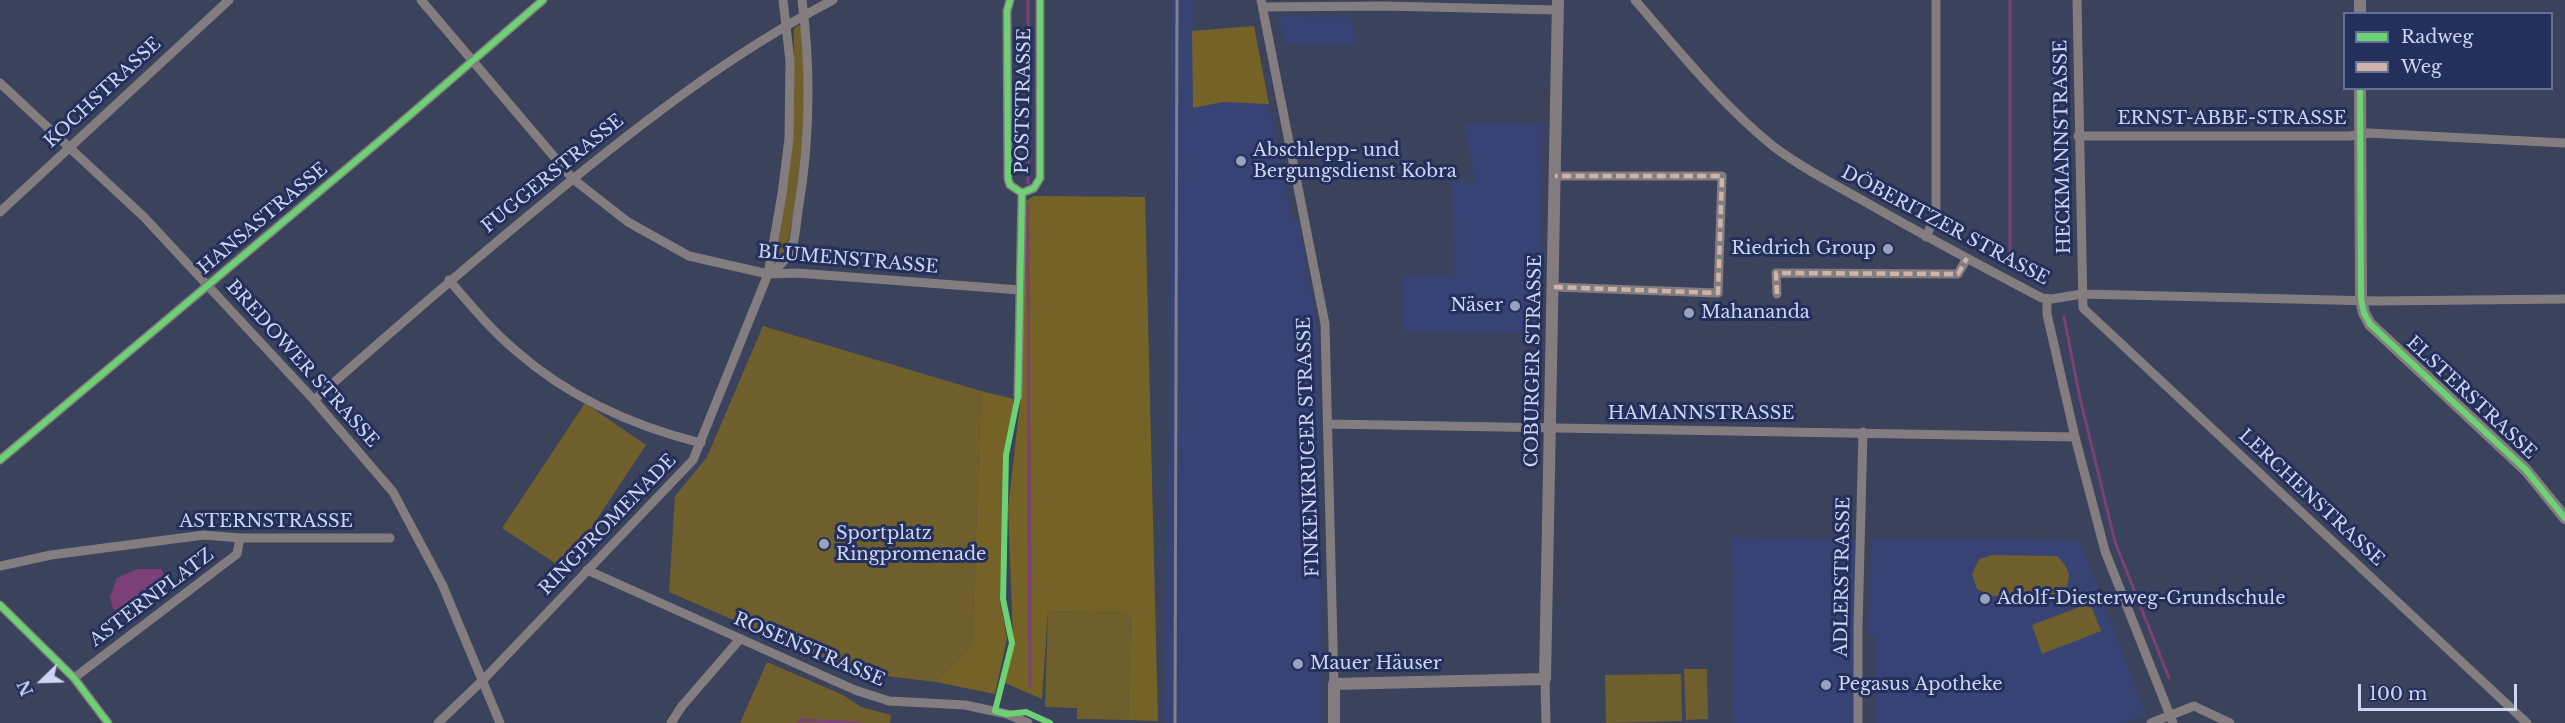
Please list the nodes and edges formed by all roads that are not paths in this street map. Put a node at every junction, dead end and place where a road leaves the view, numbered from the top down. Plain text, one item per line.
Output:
1 (229, 0) edge
2 (421, 0) edge
3 (543, 0) edge
4 (783, 0) edge
5 (802, 0) edge
6 (833, 0) edge
7 (1010, 0) edge
8 (1040, 0) edge
9 (1635, 0) edge
10 (1936, 0) edge
11 (2077, 0) edge
12 (1262, 3) edge
13 (1384, 3) edge
14 (1558, 5) edge
15 (804, 15) junction
16 (786, 26) junction
17 (472, 61) junction
18 (0, 83) edge
19 (2360, 90) edge
20 (2359, 135) junction
21 (2078, 136) junction
22 (2565, 143) edge
23 (68, 147) junction
24 (1555, 176) junction
25 (573, 179) junction
26 (1022, 193) junction
27 (0, 212) edge
28 (1926, 237) junction
29 (1966, 258) junction
30 (768, 274) junction
31 (449, 280) junction
32 (208, 285) junction
33 (1554, 287) junction
34 (1015, 290) junction
35 (1777, 294) dead end
36 (2082, 294) junction
37 (2047, 299) junction
38 (2361, 299) junction
39 (2565, 300) edge
40 (1018, 396) dead end
41 (314, 400) junction
42 (1328, 424) junction
43 (1550, 429) junction
44 (1863, 432) junction
45 (2075, 437) junction
46 (701, 443) junction
47 (0, 460) edge
48 (2565, 518) edge
49 (240, 538) junction
50 (390, 538) dead end
51 (0, 566) edge
52 (587, 570) junction
53 (0, 605) edge
54 (740, 639) junction
55 (74, 678) junction
56 (1545, 679) junction
57 (484, 680) junction
58 (1334, 684) junction
59 (2172, 719) edge
60 (108, 723) edge
61 (438, 723) edge
62 (500, 723) edge
63 (671, 723) edge
64 (1029, 723) edge
65 (1334, 723) edge
66 (1546, 723) edge
67 (1858, 723) edge
68 (2151, 723) edge
69 (2230, 723) edge
70 (2527, 723) edge

1 - 23 street, KOCHSTRASSE
2 - 17 street, BLUMENSTRASSE
3 - 17 street, HANSASTRASSE
4 - 16 street, RINGPROMENADE
5 - 15 street, RINGPROMENADE
6 - 15 street, FUGGERSTRASSE
7 - 26 street, POSTSTRASSE
8 - 26 street, POSTSTRASSE
9 - 28 street, DÖBERITZER STRASSE
10 - 28 street
11 - 21 street, HECKMANNSTRASSE
12 - 13 street
12 - 42 street, FINKENKRUGER STRASSE
13 - 14 street
14 - 24 street, COBURGER STRASSE
15 - 16 street, FUGGERSTRASSE
15 - 30 street, RINGPROMENADE
16 - 25 street, FUGGERSTRASSE
16 - 30 street, RINGPROMENADE
17 - 25 street, BLUMENSTRASSE
17 - 32 street, HANSASTRASSE
18 - 23 street, BREDOWER STRASSE
19 - 20 street
20 - 21 street, ERNST-ABBE-STRASSE
20 - 22 street, ERNST-ABBE-STRASSE
20 - 38 street
21 - 36 street, HECKMANNSTRASSE
23 - 27 street, KOCHSTRASSE
23 - 32 street, BREDOWER STRASSE
24 - 33 street, COBURGER STRASSE
24 - 33 street
25 - 30 street, BLUMENSTRASSE
25 - 31 street, FUGGERSTRASSE
26 - 34 street, POSTSTRASSE
28 - 29 street, DÖBERITZER STRASSE
29 - 35 street
29 - 37 street, DÖBERITZER STRASSE
30 - 34 street, BLUMENSTRASSE
30 - 46 street, RINGPROMENADE
31 - 41 street, FUGGERSTRASSE
31 - 46 street
32 - 41 street, BREDOWER STRASSE
32 - 47 street, HANSASTRASSE
33 - 43 street, COBURGER STRASSE
34 - 40 street, POSTSTRASSE
36 - 37 street, DÖBERITZER STRASSE
36 - 38 street, DÖBERITZER STRASSE
36 - 70 street, LERCHENSTRASSE
37 - 45 street
38 - 39 street, DÖBERITZER STRASSE
38 - 48 street, ELSTERSTRASSE
41 - 57 street, BREDOWER STRASSE
42 - 43 street, HAMANNSTRASSE
42 - 58 street, FINKENKRUGER STRASSE
43 - 44 street, HAMANNSTRASSE
43 - 56 street, COBURGER STRASSE
44 - 45 street, HAMANNSTRASSE
44 - 67 street, ADLERSTRASSE
45 - 59 street
46 - 52 street, RINGPROMENADE
49 - 50 street, ASTERNSTRASSE
49 - 51 street, ASTERNSTRASSE
49 - 55 street, ASTERNPLATZ
52 - 54 street, ROSENSTRASSE
52 - 57 street, RINGPROMENADE
53 - 55 street
54 - 63 street
54 - 64 street, ROSENSTRASSE
55 - 60 street
56 - 58 street
56 - 66 street, COBURGER STRASSE
57 - 61 street, RINGPROMENADE
57 - 62 street, BREDOWER STRASSE
58 - 65 street, FINKENKRUGER STRASSE
59 - 68 street
59 - 69 street

